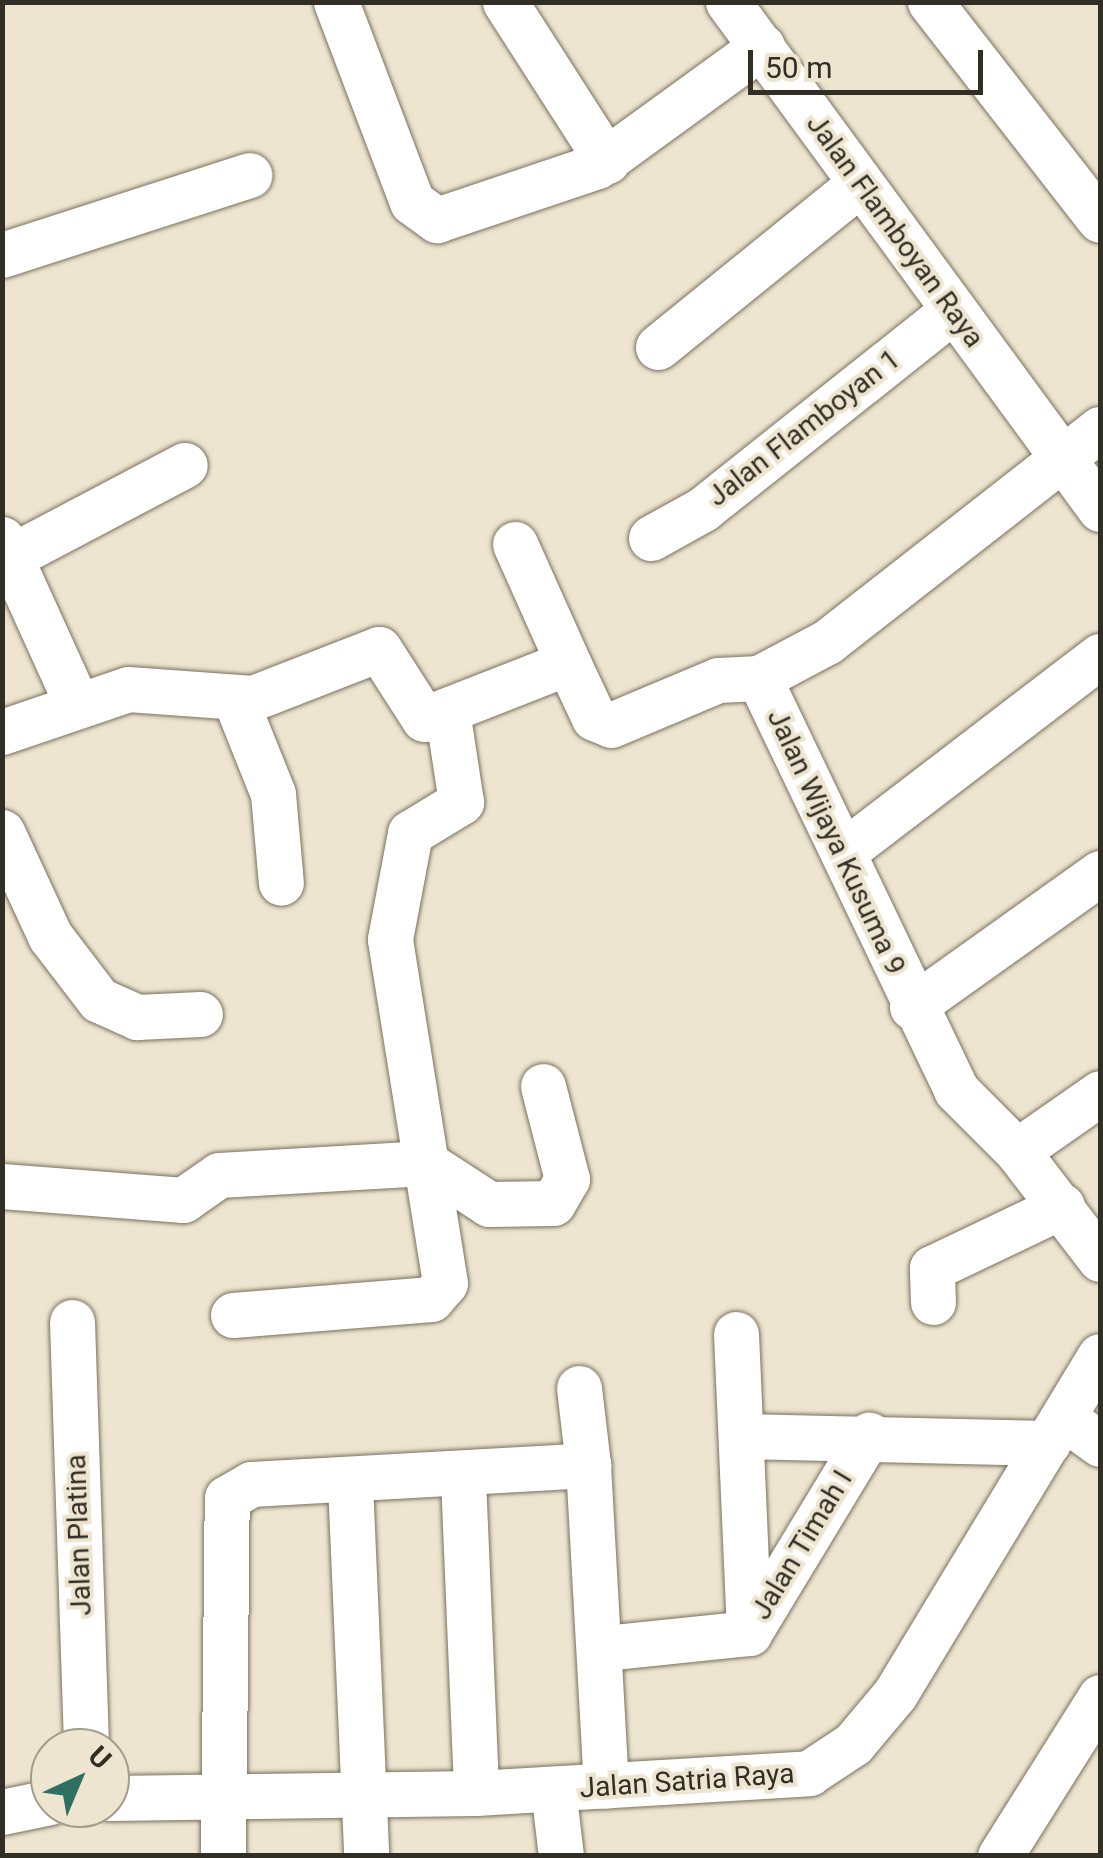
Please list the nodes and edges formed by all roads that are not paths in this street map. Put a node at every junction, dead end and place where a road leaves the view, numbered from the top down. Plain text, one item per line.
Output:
1 (336, 2) edge
2 (505, 2) edge
3 (930, 2) edge
4 (751, 18) edge
5 (607, 160) junction
6 (249, 175) dead end
7 (858, 186) junction
8 (1100, 220) edge
9 (2, 256) edge
10 (953, 310) junction
11 (658, 347) dead end
12 (1100, 429) edge
13 (1062, 459) junction
14 (185, 465) dead end
15 (1100, 509) edge
16 (650, 538) dead end
17 (515, 544) dead end
18 (8, 547) edge
19 (1100, 656) edge
20 (570, 667) junction
21 (759, 678) junction
22 (235, 700) junction
23 (77, 704) junction
24 (448, 717) junction
25 (2, 732) edge
26 (2, 832) edge
27 (846, 850) junction
28 (1100, 873) edge
29 (281, 883) dead end
30 (912, 1007) junction
31 (200, 1014) dead end
32 (543, 1086) dead end
33 (1100, 1092) edge
34 (1017, 1150) junction
35 (426, 1163) junction
36 (2, 1186) edge
37 (1062, 1206) junction
38 (1100, 1259) edge
39 (933, 1302) dead end
40 (233, 1316) dead end
41 (72, 1322) dead end
42 (736, 1334) dead end
43 (1096, 1361) edge
44 (579, 1388) dead end
45 (1056, 1431) junction
46 (869, 1435) junction
47 (741, 1436) junction
48 (1100, 1444) edge
49 (588, 1464) junction
50 (462, 1478) junction
51 (350, 1484) junction
52 (749, 1633) junction
53 (604, 1648) junction
54 (1100, 1698) edge
55 (85, 1728) edge
56 (606, 1785) junction
57 (553, 1789) junction
58 (476, 1793) junction
59 (359, 1796) junction
60 (130, 1798) edge
61 (223, 1798) junction
62 (30, 1806) edge
63 (2, 1812) edge
64 (223, 1856) edge
65 (366, 1856) edge
66 (561, 1856) edge
67 (1000, 1856) edge

1 - 5 street
2 - 5 street
3 - 8 street
4 - 5 street
4 - 7 street, Jalan Flamboyan Raya
6 - 9 street
7 - 10 street, Jalan Flamboyan Raya
7 - 11 street
10 - 13 street, Jalan Flamboyan Raya
10 - 16 street, Jalan Flamboyan 1
12 - 13 street
13 - 15 street, Jalan Flamboyan Raya
13 - 21 street
14 - 18 street
17 - 20 street
18 - 23 street
19 - 27 street
20 - 21 street
20 - 24 street
21 - 27 street, Jalan Wijaya Kusuma 9
22 - 23 street
22 - 24 street
22 - 29 street
23 - 25 street
24 - 35 street
26 - 31 street
27 - 30 street, Jalan Wijaya Kusuma 9
28 - 30 street, Jalan Wijaya Kusuma 9
30 - 34 street, Jalan Wijaya Kusuma 9
32 - 35 street
33 - 34 street
34 - 37 street, Jalan Wijaya Kusuma 9
35 - 36 street
35 - 40 street
37 - 38 street, Jalan Wijaya Kusuma 9
37 - 39 street
41 - 55 street, Jalan Platina
42 - 47 street
43 - 45 street, Jalan Satria Raya
44 - 49 street
45 - 46 street
45 - 48 street
45 - 56 street, Jalan Satria Raya
46 - 47 street
46 - 52 street, Jalan Timah I
47 - 52 street
49 - 50 street
49 - 53 street
50 - 51 street
50 - 58 street
51 - 59 street
51 - 61 street
52 - 53 street, Jalan Timah I
53 - 56 street
54 - 67 street
56 - 57 street, Jalan Satria Raya
57 - 58 street, Jalan Satria Raya
57 - 66 street
58 - 59 street, Jalan Satria Raya
59 - 61 street, Jalan Satria Raya
59 - 65 street
60 - 61 street, Jalan Satria Raya
61 - 64 street
62 - 63 street

